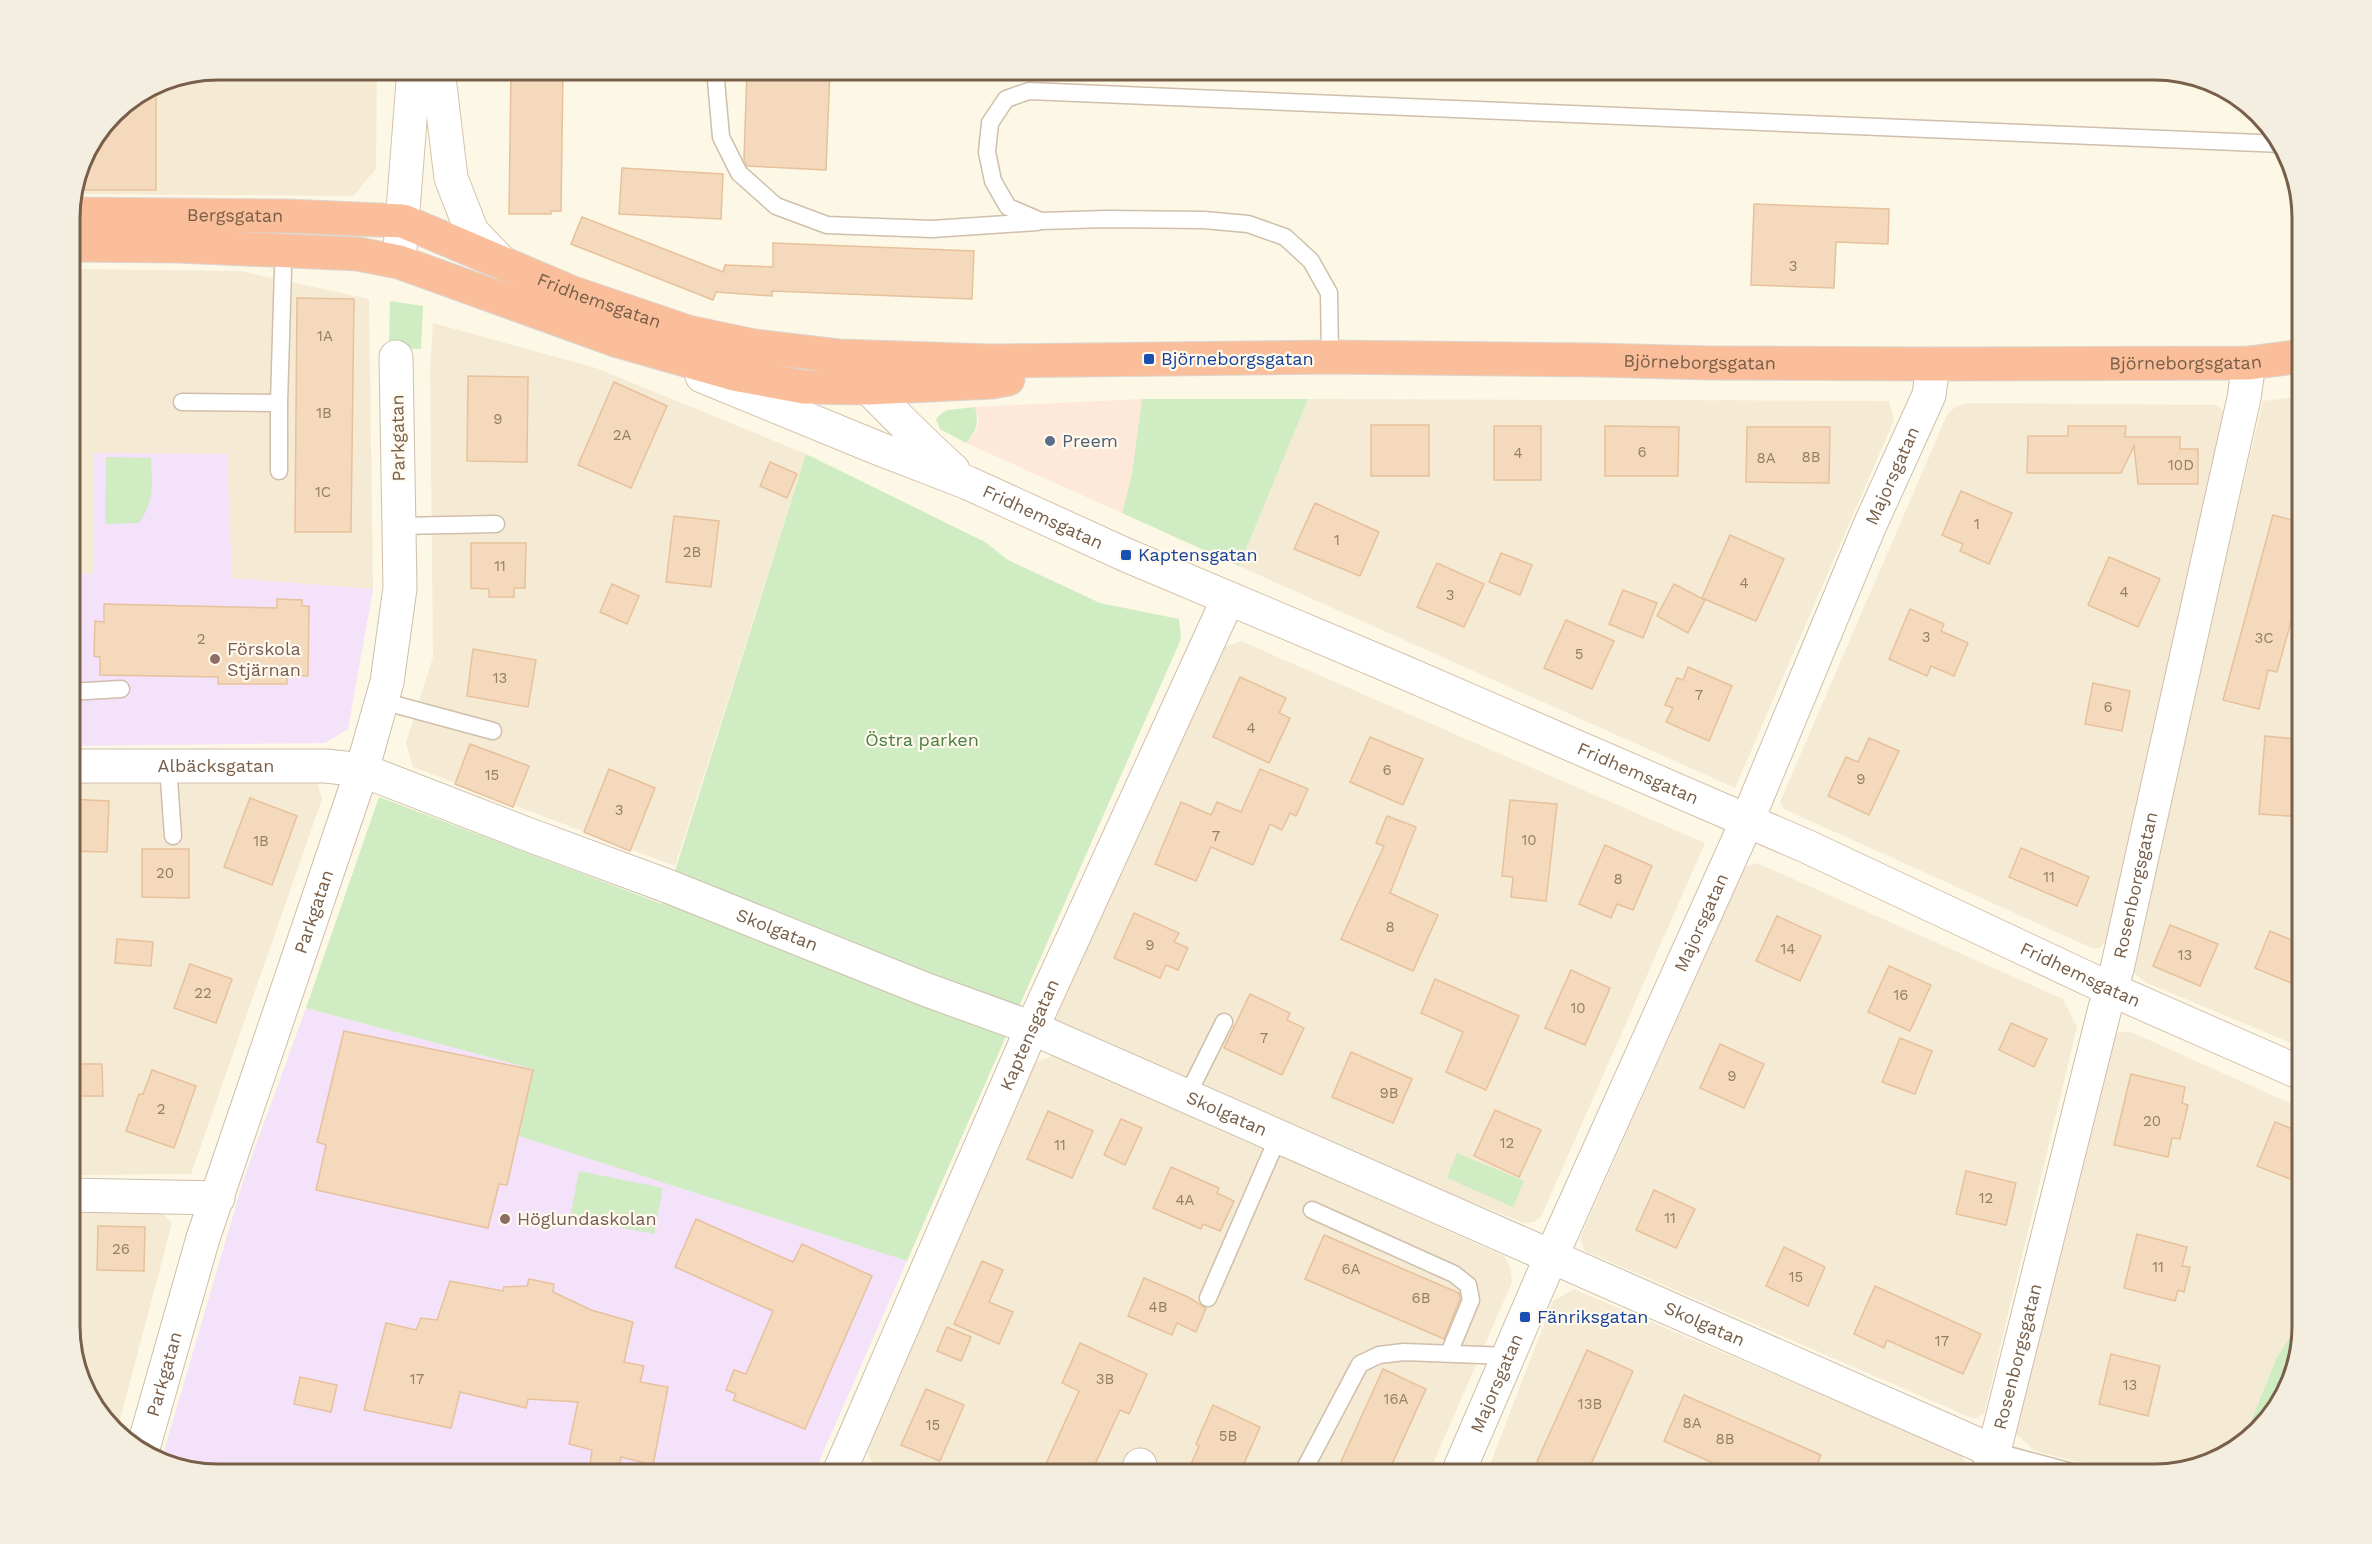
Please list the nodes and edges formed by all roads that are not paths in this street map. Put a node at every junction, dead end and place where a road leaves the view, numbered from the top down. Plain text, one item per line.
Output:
1 (414, 80) edge
2 (439, 80) edge
3 (716, 80) edge
4 (2270, 143) edge
5 (451, 178) junction
6 (80, 214) edge
7 (1041, 221) junction
8 (408, 241) junction
9 (80, 246) edge
10 (501, 262) junction
11 (283, 269) dead end
12 (618, 341) junction
13 (838, 356) junction
14 (396, 357) dead end
15 (1330, 357) junction
16 (2292, 357) edge
17 (1098, 361) junction
18 (2249, 363) junction
19 (1933, 364) junction
20 (804, 387) joint
21 (868, 388) junction
22 (182, 402) dead end
23 (279, 403) junction
24 (279, 471) dead end
25 (968, 483) junction
26 (496, 524) dead end
27 (400, 526) junction
28 (1228, 599) junction
29 (121, 689) dead end
30 (80, 691) edge
31 (382, 701) junction
32 (493, 731) dead end
33 (80, 766) edge
34 (168, 766) junction
35 (362, 770) junction
36 (1747, 821) junction
37 (173, 836) dead end
38 (2110, 989) junction
39 (1224, 1022) dead end
40 (1032, 1028) junction
41 (2292, 1069) edge
42 (1187, 1096) junction
43 (1279, 1136) junction
44 (80, 1196) edge
45 (218, 1198) junction
46 (1312, 1210) dead end
47 (1551, 1257) junction
48 (1208, 1298) dead end
49 (1449, 1353) junction
50 (1507, 1356) junction
51 (145, 1443) edge
52 (1990, 1463) edge
53 (851, 1464) edge
54 (1307, 1464) edge
55 (1462, 1464) edge

1 - 8 street
2 - 5 street
3 - 7 lane
4 - 7 lane
5 - 8 street
5 - 10 street
6 - 8 highway, Bergsgatan
7 - 15 lane
8 - 9 highway, Bergsgatan
8 - 10 highway, Fridhemsgatan
8 - 12 highway, Fridhemsgatan
10 - 13 highway, Fridhemsgatan
11 - 23 lane
12 - 20 highway, Fridhemsgatan
12 - 25 street, Fridhemsgatan
13 - 17 highway, Björneborgsgatan
13 - 21 street, Fridhemsgatan
14 - 27 street, Parkgatan
15 - 17 highway, Björneborgsgatan
15 - 19 highway, Björneborgsgatan
16 - 18 highway, Björneborgsgatan
17 - 21 highway, Björneborgsgatan
18 - 19 highway, Björneborgsgatan
18 - 38 street, Rosenborgsgatan
19 - 36 street, Majorsgatan
20 - 21 highway, Björneborgsgatan
21 - 25 street, Fridhemsgatan
22 - 23 lane
23 - 24 lane
25 - 28 street, Fridhemsgatan
26 - 27 lane
27 - 31 street, Parkgatan
28 - 36 street, Fridhemsgatan
28 - 40 street, Kaptensgatan
29 - 30 lane
31 - 32 lane
31 - 35 street, Parkgatan
33 - 34 street, Albäcksgatan
34 - 35 street, Albäcksgatan
34 - 37 lane
35 - 40 street, Skolgatan
35 - 45 street, Parkgatan
36 - 38 street, Fridhemsgatan
36 - 47 street, Majorsgatan
38 - 41 street, Fridhemsgatan
38 - 52 street, Rosenborgsgatan
39 - 42 lane
40 - 42 street, Skolgatan
40 - 53 street, Kaptensgatan
42 - 43 street, Skolgatan
43 - 47 street, Skolgatan
43 - 48 lane
44 - 45 street
45 - 51 street, Parkgatan
46 - 49 lane
47 - 50 street, Majorsgatan
47 - 52 street, Skolgatan
49 - 50 lane
49 - 54 lane
50 - 55 street, Majorsgatan

